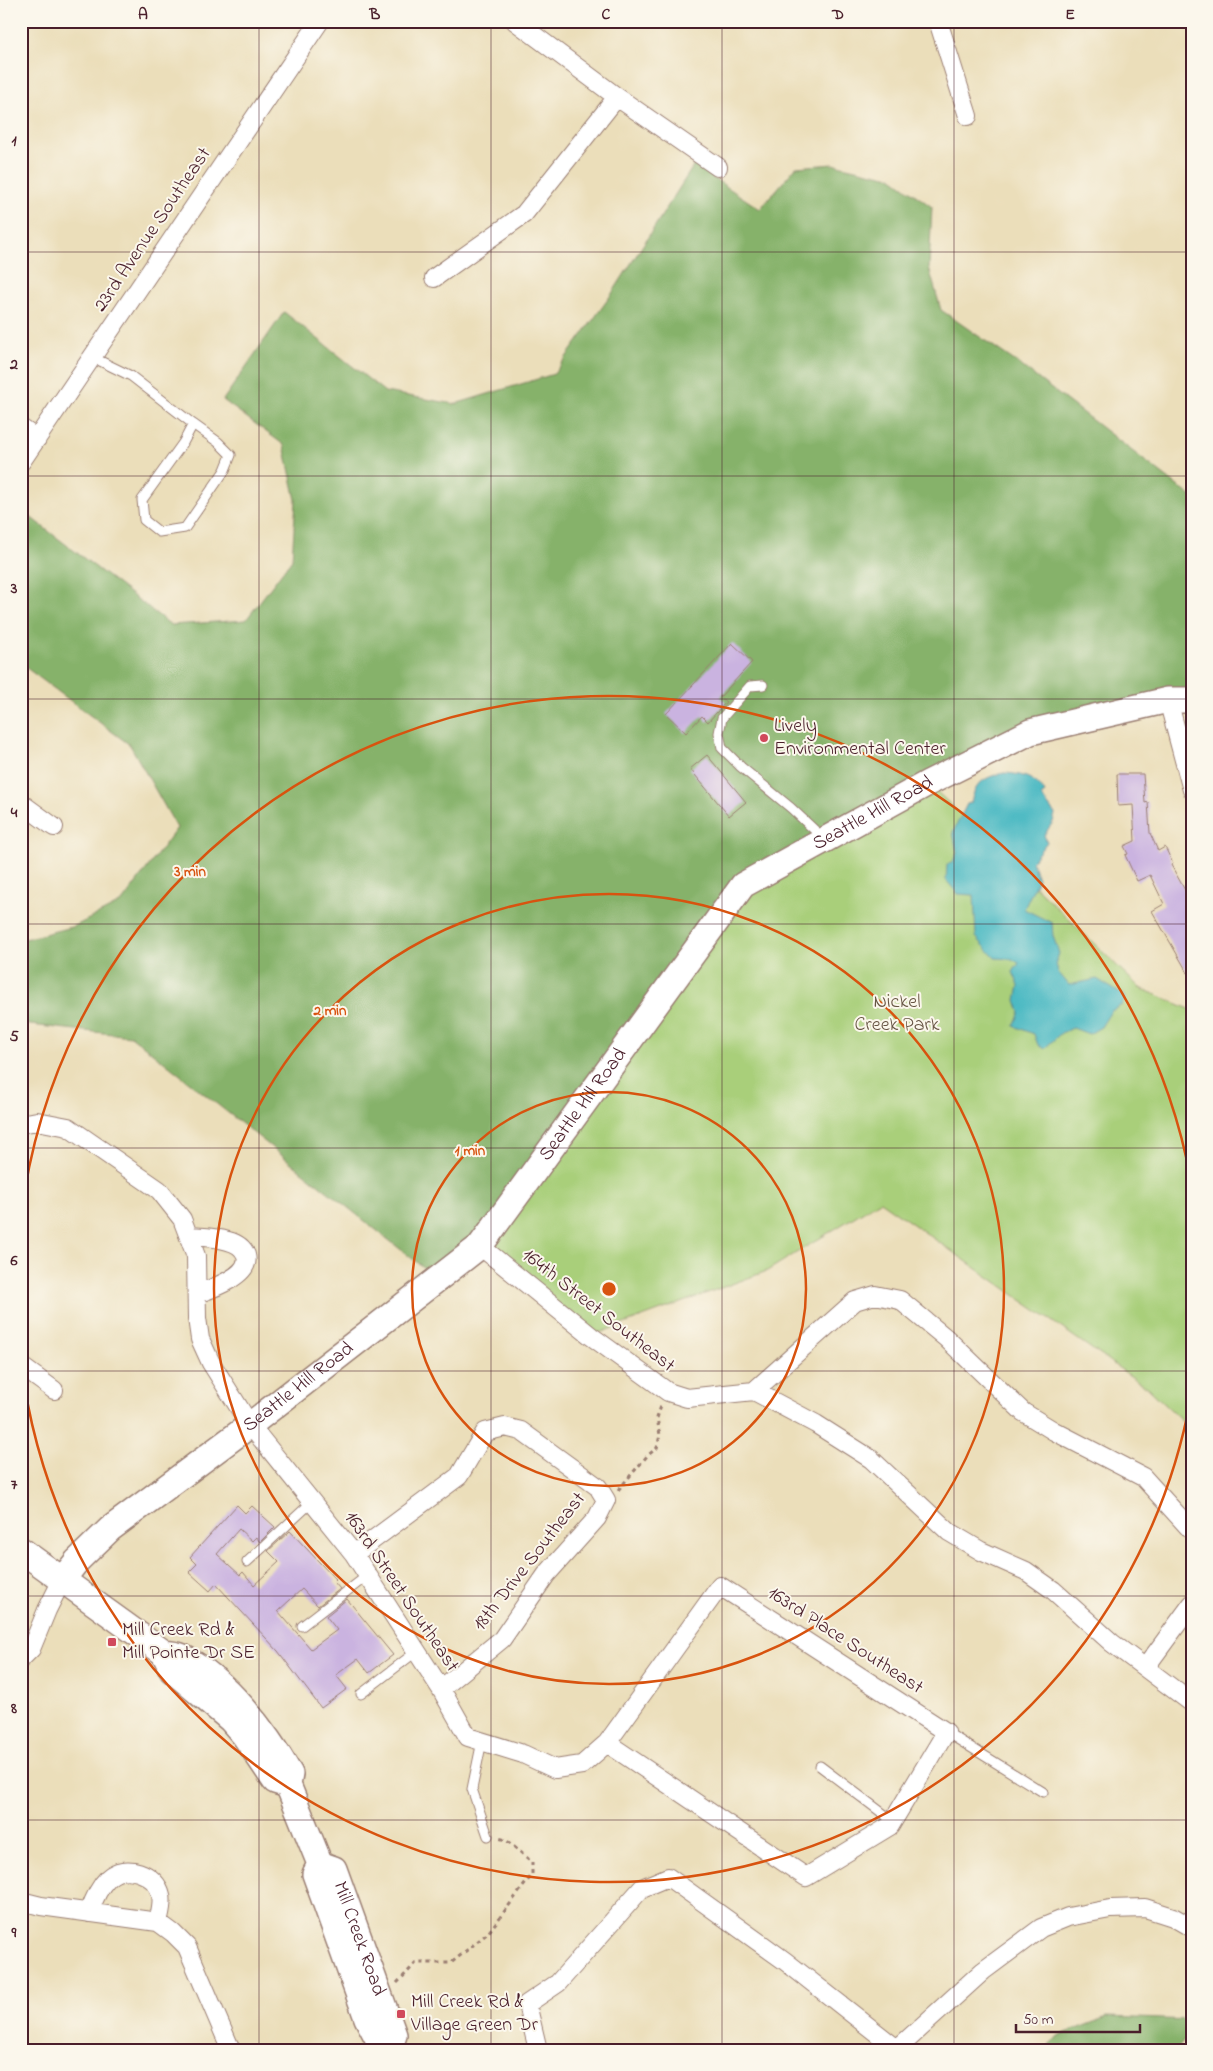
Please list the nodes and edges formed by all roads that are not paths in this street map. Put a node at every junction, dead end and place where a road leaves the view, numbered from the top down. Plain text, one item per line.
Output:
1 (320, 21) edge
2 (515, 21) edge
3 (938, 21) edge
4 (616, 97) junction
5 (968, 116) dead end
6 (718, 167) dead end
7 (434, 278) dead end
8 (92, 357) junction
9 (193, 424) junction
10 (21, 428) edge
11 (37, 439) junction
12 (21, 462) edge
13 (763, 684) dead end
14 (1180, 700) edge
15 (1192, 790) edge
16 (21, 803) edge
17 (54, 827) dead end
18 (825, 840) junction
19 (21, 1124) edge
20 (189, 1236) junction
21 (480, 1246) junction
22 (197, 1294) junction
23 (21, 1366) edge
24 (54, 1390) dead end
25 (754, 1391) junction
26 (250, 1425) junction
27 (312, 1502) junction
28 (1192, 1531) edge
29 (21, 1550) edge
30 (354, 1554) junction
31 (247, 1562) dead end
32 (368, 1575) junction
33 (62, 1580) junction
34 (720, 1586) joint
35 (1192, 1604) edge
36 (302, 1626) dead end
37 (417, 1652) junction
38 (21, 1658) edge
39 (1145, 1668) junction
40 (441, 1688) junction
41 (361, 1694) dead end
42 (1192, 1704) edge
43 (946, 1732) junction
44 (482, 1741) junction
45 (607, 1743) junction
46 (820, 1766) dead end
47 (1043, 1792) dead end
48 (893, 1821) junction
49 (488, 1836) road end
50 (320, 1864) junction
51 (21, 1901) edge
52 (89, 1913) junction
53 (158, 1922) junction
54 (1192, 1928) edge
55 (896, 2049) edge
56 (231, 2050) edge
57 (389, 2050) edge
58 (538, 2050) edge

1 - 8 street, 23rd Avenue Southeast
2 - 4 street
3 - 5 street
4 - 6 street
4 - 7 street
8 - 9 lane
8 - 11 street, 23rd Avenue Southeast
9 - 9 lane
10 - 11 street
11 - 12 street, 23rd Avenue Southeast
13 - 18 lane
14 - 15 street
14 - 18 street, Seattle Hill Road
16 - 17 street
18 - 21 street, Seattle Hill Road
19 - 20 street, 163rd Street Southeast
20 - 22 street, 163rd Street Southeast
20 - 22 street
21 - 25 street, 164th Street Southeast
21 - 26 street, Seattle Hill Road
22 - 26 street, 163rd Street Southeast
23 - 24 street
25 - 28 street
25 - 39 street
26 - 27 street, 163rd Street Southeast
26 - 33 street, Seattle Hill Road
27 - 30 street, 163rd Street Southeast
27 - 31 lane
29 - 33 street
30 - 32 street, 163rd Street Southeast
30 - 40 street, 18th Drive Southeast
32 - 36 lane
32 - 37 street, 163rd Street Southeast
33 - 38 street
33 - 50 street, Mill Creek Road
34 - 43 street, 163rd Place Southeast
34 - 45 street, 163rd Street Southeast
35 - 39 street
37 - 40 street, 163rd Street Southeast
37 - 41 lane
39 - 42 street
40 - 44 street, 163rd Street Southeast
43 - 47 lane
43 - 48 street
44 - 45 street, 163rd Street Southeast
44 - 49 lane
45 - 48 street
46 - 48 lane
50 - 57 street, Mill Creek Road
50 - 57 street, Mill Creek Road
51 - 52 street
52 - 53 street
52 - 53 street
53 - 56 street
54 - 55 street
55 - 58 street

